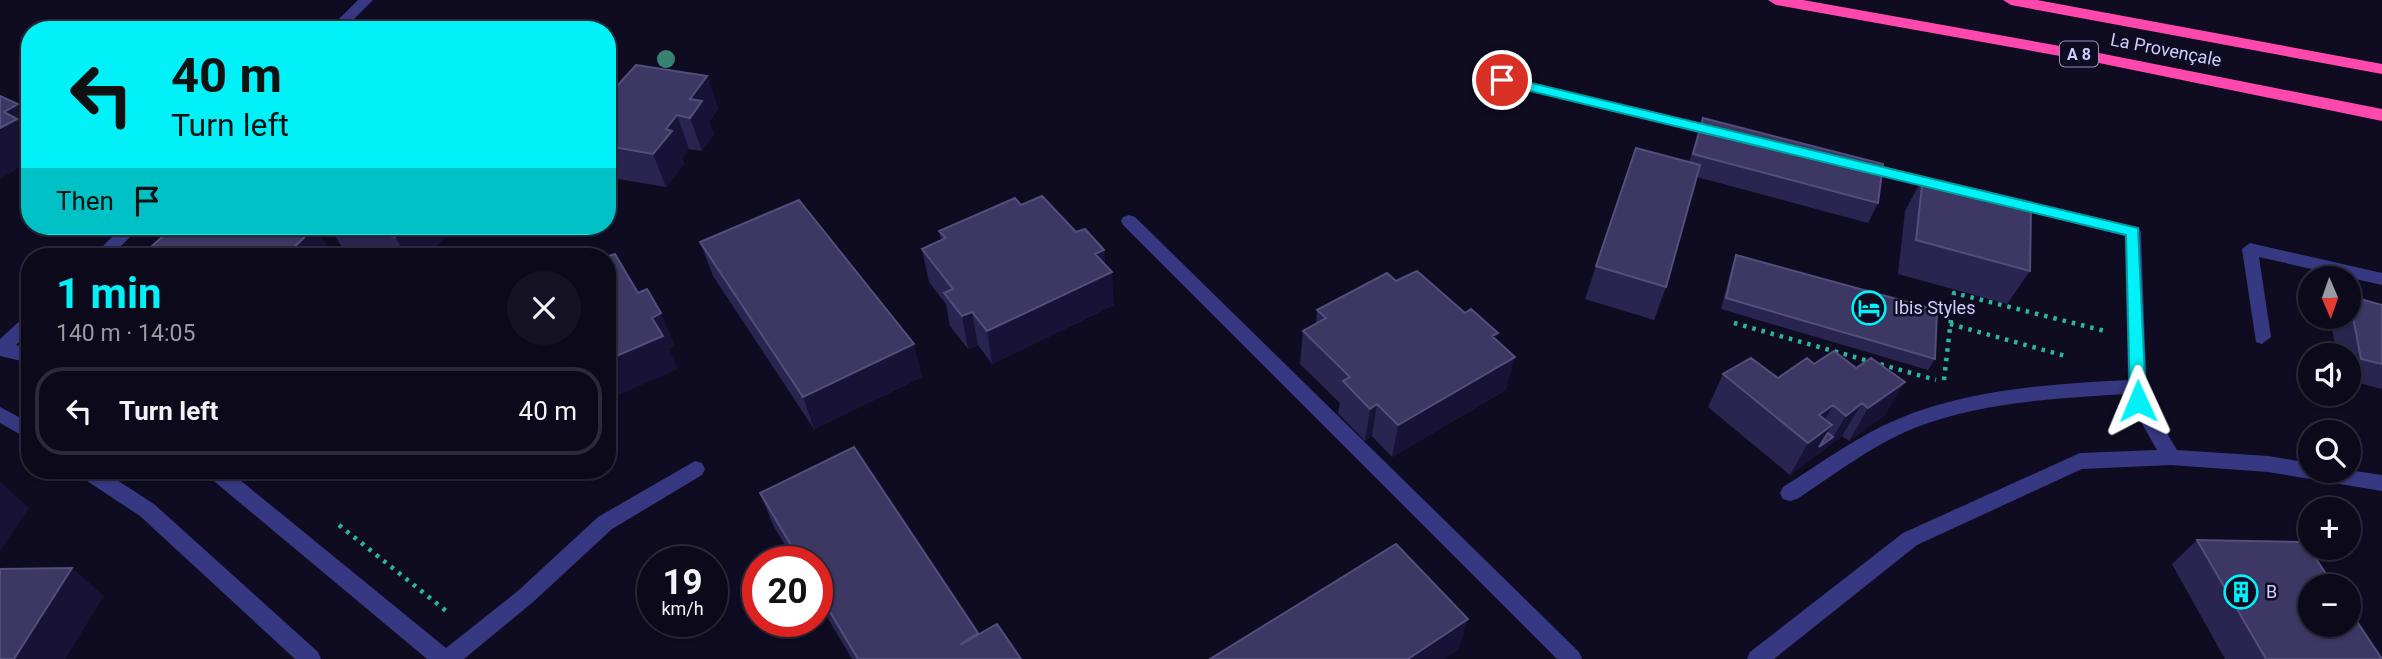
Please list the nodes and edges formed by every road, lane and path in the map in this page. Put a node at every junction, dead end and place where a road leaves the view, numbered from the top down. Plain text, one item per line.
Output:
1 (366, 0) edge
2 (1776, 0) edge
3 (2011, 0) edge
4 (344, 21) edge
5 (2382, 69) edge
6 (1502, 80) dead end
7 (2382, 115) edge
8 (1744, 138) edge
9 (1851, 164) edge
10 (1958, 190) edge
11 (1999, 200) edge
12 (1129, 221) dead end
13 (123, 235) edge
14 (110, 248) edge
15 (2382, 279) edge
16 (1734, 323) dead end
17 (1950, 324) junction
18 (21, 330) edge
19 (2262, 337) dead end
20 (2136, 339) junction
21 (1, 348) edge
22 (21, 354) edge
23 (1858, 358) junction
24 (2071, 358) dead end
25 (1856, 366) edge
26 (1944, 383) junction
27 (2138, 387) junction
28 (1950, 411) junction
29 (0, 414) edge
30 (21, 427) edge
31 (2171, 457) junction
32 (695, 469) dead end
33 (100, 479) edge
34 (226, 479) edge
35 (2382, 483) edge
36 (1790, 493) dead end
37 (335, 523) dead end
38 (477, 635) junction
39 (310, 659) edge
40 (446, 659) edge
41 (1571, 659) edge
42 (1758, 659) edge

1 - 4 street
2 - 7 highway, La Provençale / A 8
3 - 5 highway, La Provençale / A 8
6 - 8 street
9 - 10 street
11 - 20 street
12 - 41 street
13 - 14 street
15 - 19 street
16 - 23 path
17 - 20 path
17 - 24 path
17 - 26 path
18 - 21 street
20 - 27 street
21 - 22 street
23 - 25 path
23 - 26 path
26 - 28 path
27 - 28 street
27 - 31 street
28 - 36 street
29 - 30 street
31 - 35 street
31 - 42 street
32 - 38 street
33 - 39 street
34 - 40 street
37 - 38 path
38 - 40 street

